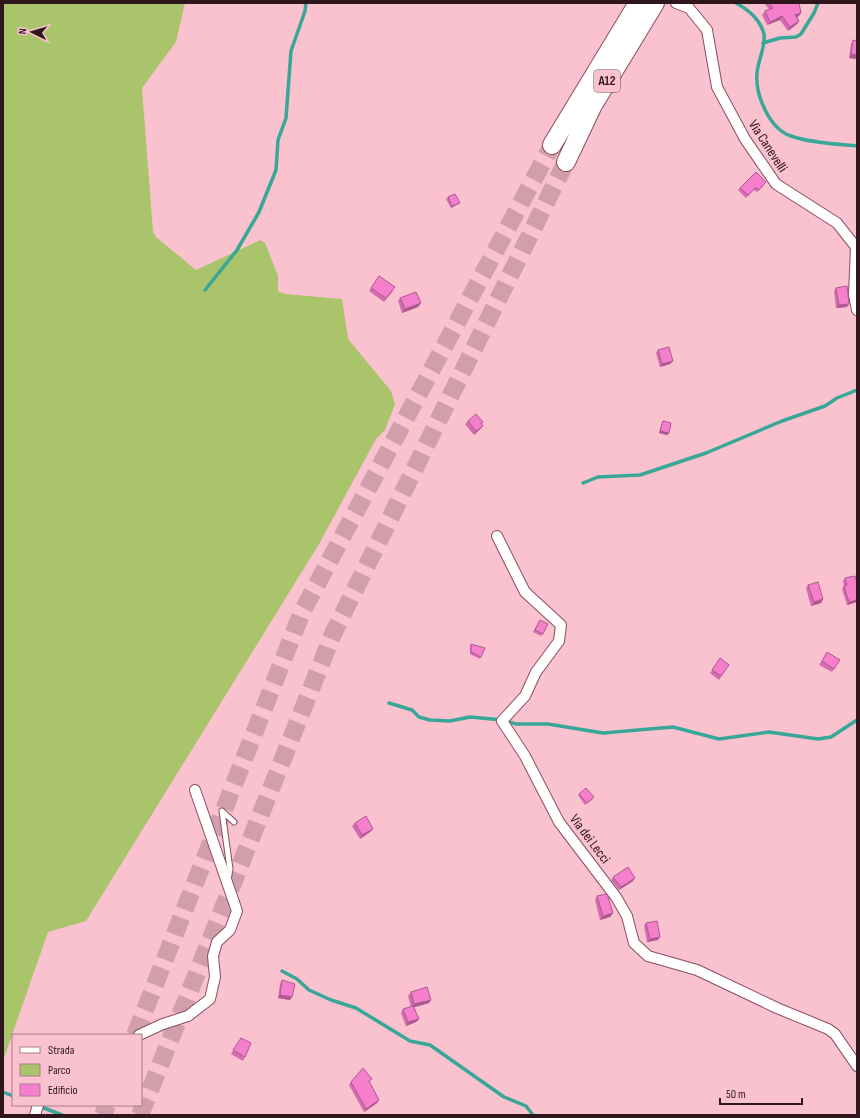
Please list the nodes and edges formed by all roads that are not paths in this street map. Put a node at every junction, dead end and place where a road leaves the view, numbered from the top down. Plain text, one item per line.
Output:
1 (638, 3) edge
2 (655, 3) edge
3 (676, 3) edge
4 (552, 145) tunnel mouth
5 (566, 162) tunnel mouth
6 (857, 310) edge
7 (497, 536) dead end
8 (195, 790) dead end
9 (234, 822) dead end
10 (228, 883) junction
11 (141, 1034) edge
12 (857, 1066) edge

1 - 4 highway, A12
2 - 5 highway, A12
3 - 6 street, Via Canevelli
7 - 12 street, Via dei Lecci
8 - 10 street
9 - 10 lane
10 - 11 street

